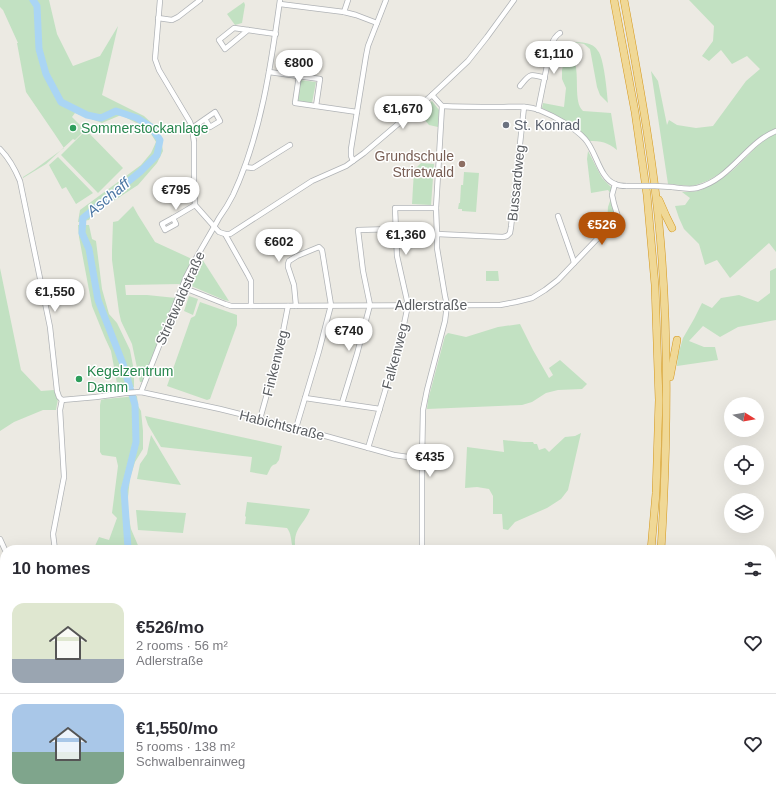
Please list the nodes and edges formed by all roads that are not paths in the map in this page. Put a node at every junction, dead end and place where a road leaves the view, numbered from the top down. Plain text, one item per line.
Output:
1 (160, 0) edge
2 (200, 0) edge
3 (348, 0) edge
4 (386, 0) edge
5 (514, 0) edge
6 (614, 0) edge
7 (624, 0) edge
8 (280, 2) edge
9 (344, 12) junction
10 (158, 18) junction
11 (377, 23) junction
12 (248, 30) junction
13 (560, 33) dead end
14 (276, 34) junction
15 (269, 72) junction
16 (299, 76) junction
17 (545, 78) junction
18 (520, 86) dead end
19 (432, 95) junction
20 (316, 106) junction
21 (442, 106) junction
22 (524, 107) junction
23 (538, 110) junction
24 (357, 112) junction
25 (205, 119) dead end
26 (192, 128) junction
27 (776, 131) edge
28 (290, 145) dead end
29 (0, 148) edge
30 (353, 161) junction
31 (244, 167) junction
32 (615, 184) junction
33 (655, 190) junction
34 (195, 205) junction
35 (436, 208) junction
36 (558, 216) dead end
37 (173, 218) dead end
38 (214, 227) junction
39 (672, 228) dead end
40 (396, 229) junction
41 (225, 234) junction
42 (437, 234) junction
43 (574, 263) junction
44 (182, 288) junction
45 (331, 305) junction
46 (370, 305) junction
47 (408, 305) junction
48 (447, 305) junction
49 (251, 306) junction
50 (288, 306) junction
51 (296, 306) junction
52 (677, 340) dead end
53 (141, 392) junction
54 (667, 397) junction
55 (305, 398) junction
56 (62, 400) junction
57 (342, 403) junction
58 (380, 409) junction
59 (260, 419) junction
60 (296, 428) junction
61 (368, 448) junction
62 (422, 460) junction
63 (54, 545) edge
64 (422, 545) edge
65 (651, 545) edge
66 (661, 545) edge

1 - 10 street
2 - 10 street
3 - 9 street
4 - 11 street
5 - 19 street
6 - 65 highway
7 - 33 highway
8 - 9 street
8 - 14 street, Strietwaldstraße
9 - 11 street
10 - 26 street
11 - 24 street
12 - 12 street
12 - 14 street
13 - 17 street
14 - 15 street, Strietwaldstraße
15 - 16 street
15 - 31 street, Strietwaldstraße
16 - 20 street
16 - 20 street
17 - 18 street
17 - 23 street
19 - 21 street
19 - 30 street
20 - 24 street
21 - 22 street
21 - 35 street
22 - 23 street
22 - 42 street, Bussardweg
23 - 32 street
24 - 30 street
25 - 26 street
26 - 34 street
27 - 32 street, bridge
28 - 31 street
29 - 56 street
30 - 41 street
31 - 38 street, Strietwaldstraße
32 - 43 street, Adlerstraße
33 - 39 highway
33 - 54 highway
34 - 37 street
34 - 38 street
35 - 40 street, Falkenweg
35 - 42 street
36 - 43 street
38 - 41 street
38 - 44 street, Strietwaldstraße
40 - 46 street
40 - 47 street, Falkenweg
41 - 49 street
42 - 48 street
43 - 48 street, Adlerstraße
44 - 49 street, Adlerstraße
44 - 53 street, Strietwaldstraße
45 - 46 street, Adlerstraße
45 - 51 street, Adlerstraße
45 - 51 street
45 - 55 street
46 - 47 street, Adlerstraße
46 - 57 street
47 - 48 street, Adlerstraße
47 - 58 street, Falkenweg
48 - 62 street
49 - 50 street, Adlerstraße
50 - 51 street, Adlerstraße
50 - 59 street, Finkenweg
52 - 54 highway
53 - 56 street
53 - 59 street, Habichtstraße
54 - 66 highway
55 - 57 street
55 - 60 street
56 - 63 street
57 - 58 street
58 - 61 street, Falkenweg
59 - 60 street, Habichtstraße
60 - 61 street, Habichtstraße
61 - 62 street, Habichtstraße
62 - 64 street

